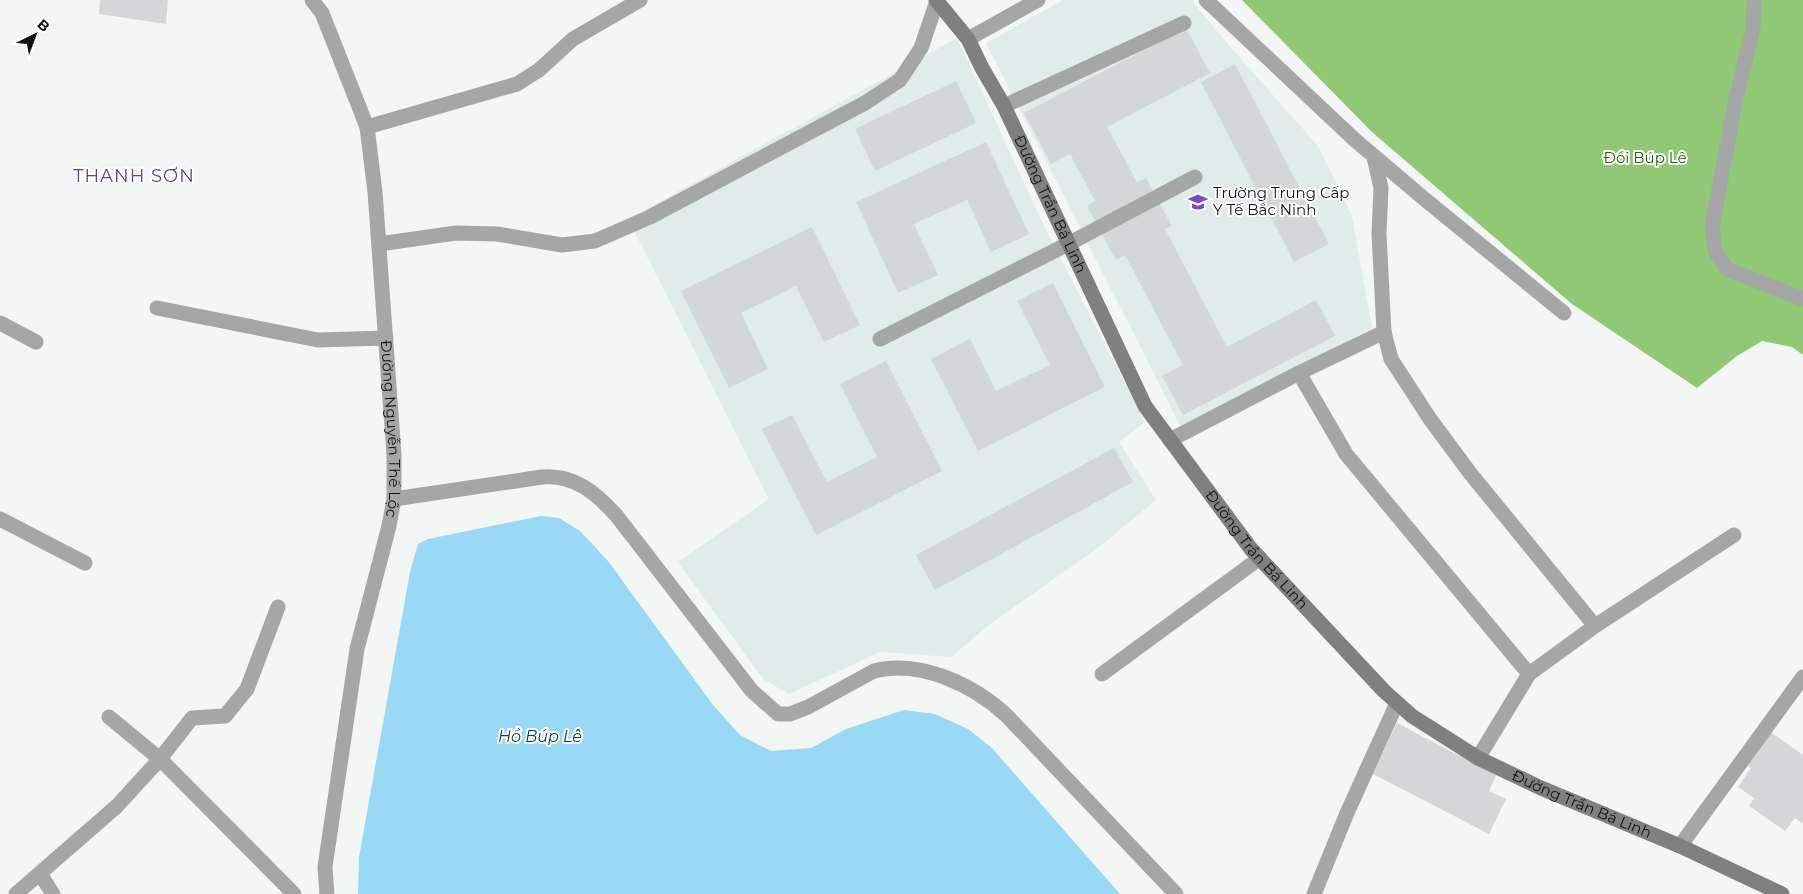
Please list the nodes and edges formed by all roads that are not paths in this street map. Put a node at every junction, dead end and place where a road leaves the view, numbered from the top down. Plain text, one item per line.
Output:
1 (312, 0) edge
2 (640, 0) edge
3 (937, 0) edge
4 (1038, 0) edge
5 (1206, 0) edge
6 (1754, 0) edge
7 (1184, 23) dead end
8 (968, 38) junction
9 (1004, 106) junction
10 (367, 127) junction
11 (1374, 157) junction
12 (1195, 177) dead end
13 (379, 244) junction
14 (1068, 244) junction
15 (1803, 299) edge
16 (157, 308) dead end
17 (1564, 313) dead end
18 (0, 323) edge
19 (1384, 332) junction
20 (386, 338) junction
21 (880, 338) dead end
22 (36, 342) dead end
23 (1299, 373) junction
24 (1170, 440) junction
25 (394, 499) junction
26 (0, 519) edge
27 (1734, 535) dead end
28 (1260, 558) junction
29 (85, 563) dead end
30 (278, 607) dead end
31 (1595, 626) junction
32 (1102, 674) dead end
33 (1529, 674) junction
34 (1803, 677) edge
35 (1397, 704) junction
36 (109, 716) dead end
37 (1478, 758) junction
38 (160, 759) junction
39 (1680, 846) junction
40 (40, 874) junction
41 (16, 894) edge
42 (54, 894) edge
43 (294, 894) edge
44 (327, 894) edge
45 (1176, 894) edge
46 (1314, 894) edge
47 (1782, 894) edge

1 - 10 street, Đường Nguyễn Thế Lộc
2 - 10 street
3 - 8 street, Đường Trần Bá Linh
3 - 13 street
4 - 8 street
5 - 11 street
6 - 15 street
7 - 9 street
8 - 9 street, Đường Trần Bá Linh
9 - 14 street, Đường Trần Bá Linh
10 - 13 street, Đường Nguyễn Thế Lộc
11 - 17 street
11 - 19 street
12 - 14 street
13 - 20 street, Đường Nguyễn Thế Lộc
14 - 21 street
14 - 24 street, Đường Trần Bá Linh
16 - 20 street
18 - 22 street
19 - 23 street
19 - 31 street
20 - 25 street, Đường Nguyễn Thế Lộc
23 - 24 street
23 - 33 street
24 - 28 street, Đường Trần Bá Linh
25 - 44 street, Đường Nguyễn Thế Lộc
25 - 45 street
26 - 29 street
27 - 31 street
28 - 32 street
28 - 35 street, Đường Trần Bá Linh
30 - 38 street
31 - 33 street
33 - 37 street
34 - 39 street
35 - 37 street, Đường Trần Bá Linh
35 - 46 street
36 - 38 street
37 - 39 street, Đường Trần Bá Linh
38 - 40 street
38 - 43 street
39 - 47 street, Đường Trần Bá Linh
40 - 41 street
40 - 42 street

